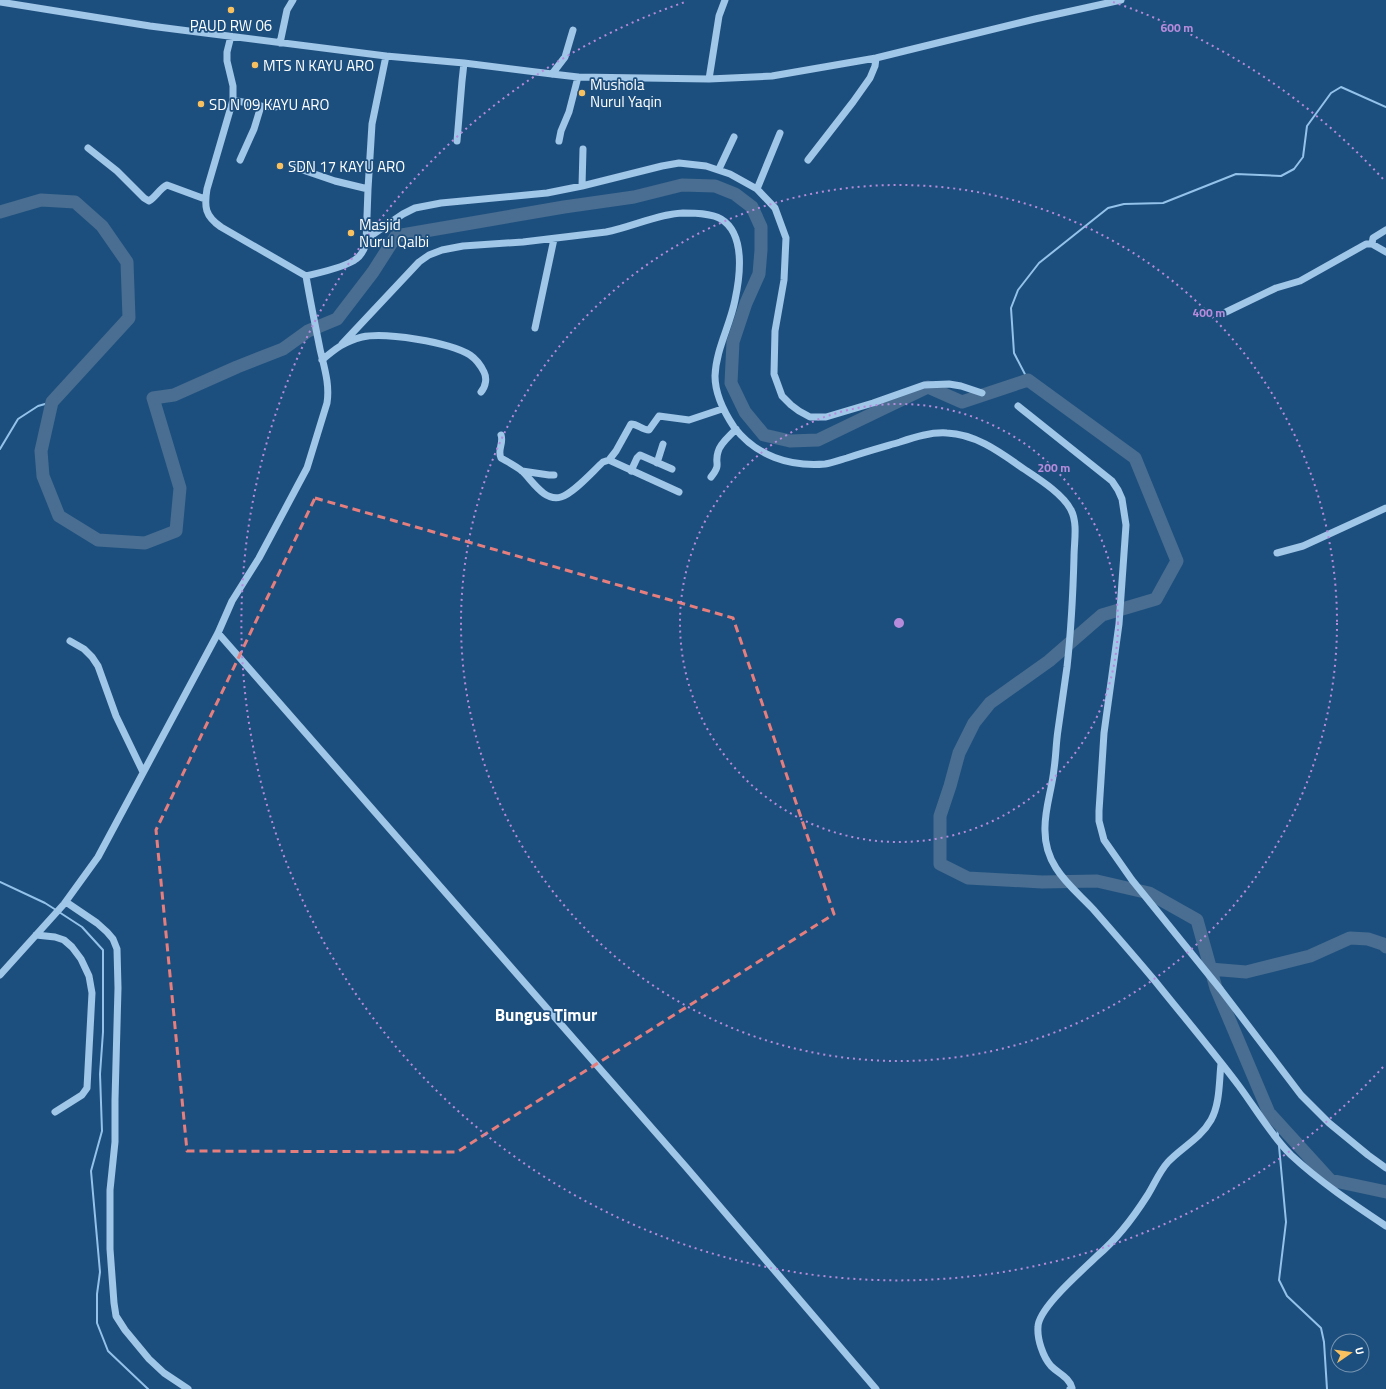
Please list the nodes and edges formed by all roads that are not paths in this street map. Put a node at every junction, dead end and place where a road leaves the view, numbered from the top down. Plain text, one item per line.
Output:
1 (293, 0) edge
2 (724, 0) edge
3 (1121, 0) edge
4 (0, 2) edge
5 (573, 30) dead end
6 (230, 36) junction
7 (280, 42) junction
8 (386, 56) junction
9 (876, 58) junction
10 (464, 63) junction
11 (552, 74) junction
12 (578, 77) junction
13 (709, 79) junction
14 (233, 100) junction
15 (262, 106) junction
16 (275, 108) dead end
17 (780, 133) dead end
18 (734, 137) dead end
19 (457, 141) dead end
20 (559, 141) dead end
21 (88, 148) dead end
22 (583, 149) dead end
23 (240, 160) dead end
24 (808, 160) dead end
25 (294, 167) dead end
26 (719, 168) junction
27 (582, 186) junction
28 (758, 186) junction
29 (368, 189) junction
30 (205, 199) junction
31 (1386, 230) edge
32 (366, 239) junction
33 (554, 239) junction
34 (1372, 244) junction
35 (1386, 252) edge
36 (306, 276) junction
37 (1226, 312) dead end
38 (535, 328) dead end
39 (342, 344) junction
40 (322, 360) junction
41 (481, 392) dead end
42 (982, 393) dead end
43 (1018, 406) dead end
44 (722, 409) junction
45 (735, 430) junction
46 (501, 435) dead end
47 (663, 444) dead end
48 (609, 460) junction
49 (657, 463) junction
50 (672, 469) dead end
51 (522, 471) junction
52 (631, 471) junction
53 (554, 475) dead end
54 (711, 477) dead end
55 (679, 492) dead end
56 (1386, 508) edge
57 (1277, 553) dead end
58 (218, 633) junction
59 (70, 642) dead end
60 (143, 772) junction
61 (65, 903) junction
62 (37, 934) junction
63 (0, 976) edge
64 (1221, 1064) junction
65 (55, 1112) dead end
66 (1386, 1168) edge
67 (1386, 1226) edge
68 (188, 1389) edge
69 (876, 1389) edge
70 (1070, 1389) edge

1 - 7 street
2 - 13 street
3 - 9 street
4 - 6 street
5 - 11 street
6 - 7 street
6 - 14 street
7 - 8 street
8 - 10 street
8 - 29 street
9 - 13 street
9 - 24 street
10 - 11 street
10 - 19 street
11 - 12 street
12 - 13 street
12 - 20 street
14 - 15 street
14 - 30 street
15 - 16 street
15 - 23 street
17 - 28 street
18 - 26 street
21 - 30 street
22 - 27 street
25 - 29 street
26 - 27 street
26 - 28 street
27 - 32 street
28 - 42 street
29 - 32 street
30 - 36 street
31 - 34 street
32 - 36 street
33 - 38 street
33 - 39 street
33 - 44 street
34 - 35 street
34 - 37 street
36 - 40 street
39 - 40 street
39 - 41 street
40 - 58 street
43 - 66 street
44 - 45 street
44 - 48 street
45 - 54 street
45 - 64 street
46 - 51 street
47 - 49 street
48 - 51 street
48 - 52 street
49 - 50 street
49 - 52 street
51 - 53 street
52 - 55 street
56 - 57 street
58 - 60 street
58 - 69 street
59 - 60 street
60 - 61 street
61 - 62 street
61 - 68 street
62 - 63 street
62 - 65 street
64 - 67 street
64 - 70 street

